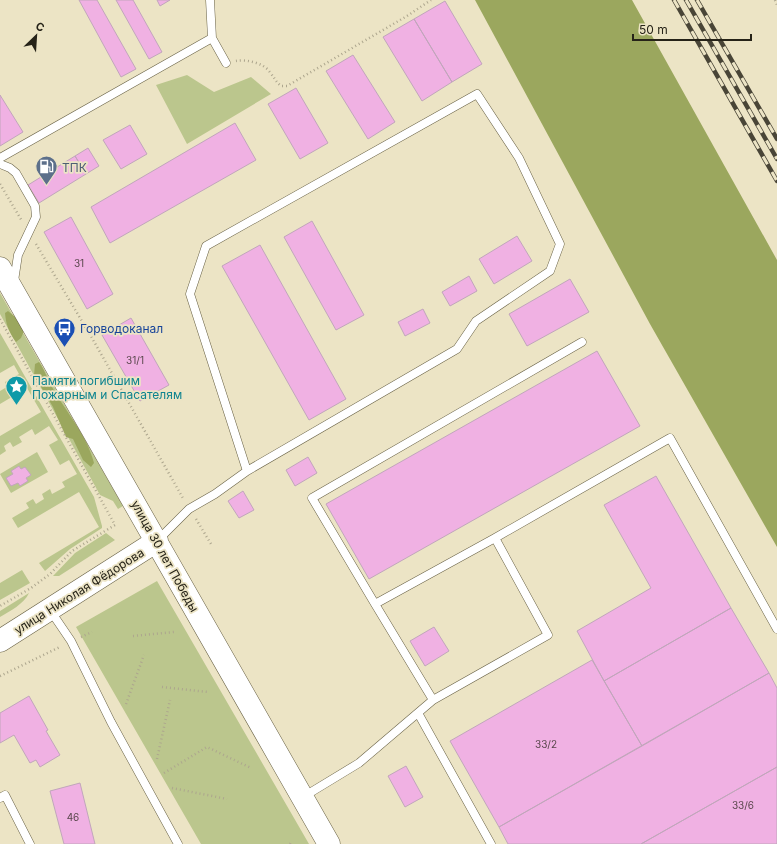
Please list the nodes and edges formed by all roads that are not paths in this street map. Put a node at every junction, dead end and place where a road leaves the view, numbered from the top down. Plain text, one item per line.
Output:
1 (210, 0) edge
2 (212, 38) junction
3 (226, 63) road end
4 (0, 158) edge
5 (0, 164) edge
6 (0, 268) edge
7 (12, 290) junction
8 (582, 342) dead end
9 (247, 471) junction
10 (495, 538) junction
11 (157, 541) junction
12 (375, 604) junction
13 (50, 610) junction
14 (777, 629) edge
15 (0, 641) edge
16 (432, 700) junction
17 (418, 713) junction
18 (302, 797) junction
19 (0, 798) edge
20 (30, 844) edge
21 (178, 844) edge
22 (329, 844) edge
23 (491, 844) edge

1 - 2 lane
2 - 3 lane
2 - 4 lane
5 - 7 lane
6 - 7 street, улица 30 лет Победы
7 - 11 street, улица 30 лет Победы
8 - 12 lane
9 - 9 lane
9 - 11 lane
10 - 12 lane
10 - 14 lane
10 - 16 lane
11 - 13 street, улица Николая Фёдорова
11 - 18 street, улица 30 лет Победы
12 - 16 lane
13 - 15 street, улица Николая Фёдорова
13 - 21 lane
16 - 17 lane
17 - 18 lane
17 - 23 lane
18 - 22 street, улица 30 лет Победы
19 - 20 lane

